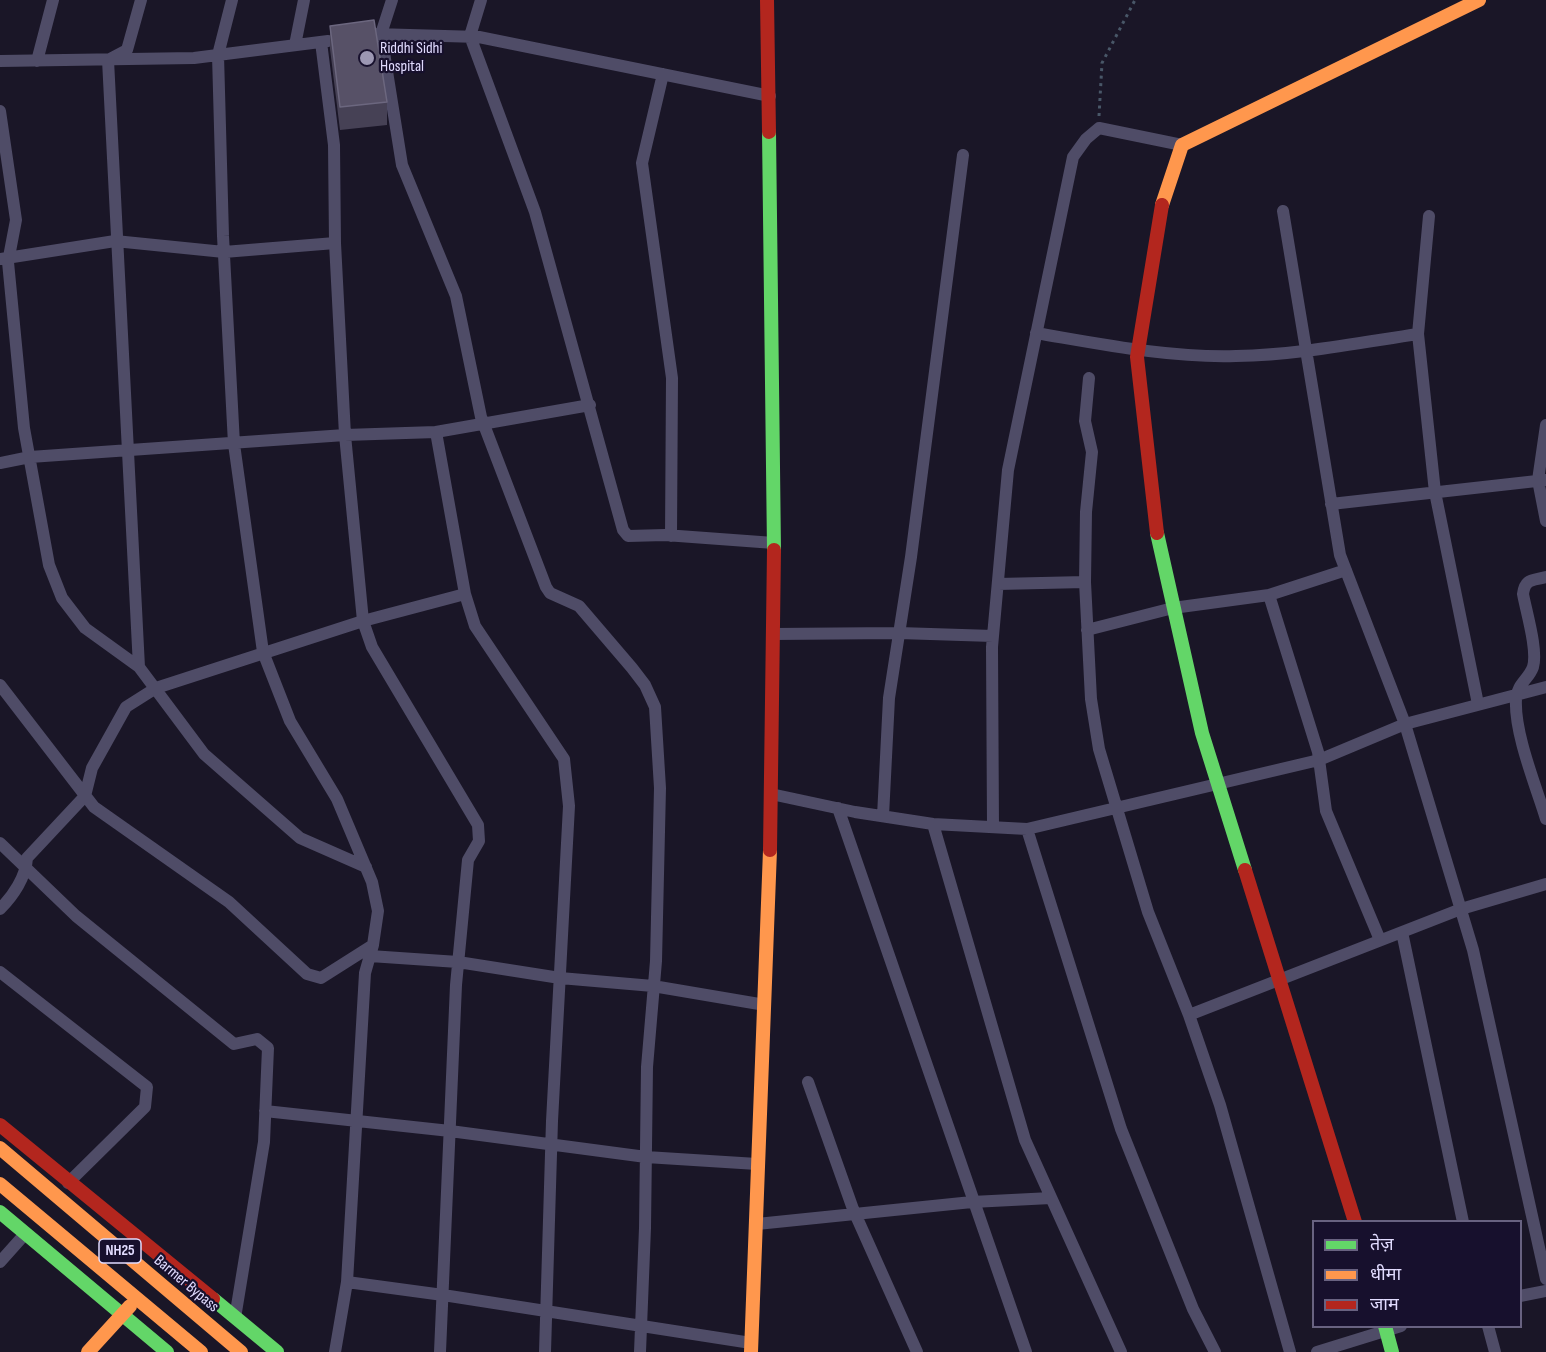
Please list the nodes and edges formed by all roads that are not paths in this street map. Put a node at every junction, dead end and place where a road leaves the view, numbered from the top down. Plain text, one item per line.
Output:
1 (53, 0) edge
2 (141, 0) edge
3 (232, 0) edge
4 (304, 0) edge
5 (392, 0) edge
6 (481, 0) edge
7 (767, 0) edge
8 (1479, 0) edge
9 (381, 33) junction
10 (361, 36) edge
11 (470, 36) junction
12 (341, 39) edge
13 (321, 42) junction
14 (295, 45) junction
15 (218, 55) junction
16 (108, 60) junction
17 (0, 61) edge
18 (37, 61) junction
19 (663, 75) junction
20 (770, 96) junction
21 (0, 111) edge
22 (1182, 145) junction
23 (963, 155) dead end
24 (1283, 210) dead end
25 (1429, 216) dead end
26 (115, 241) junction
27 (335, 243) junction
28 (224, 252) junction
29 (4, 258) edge
30 (1036, 333) junction
31 (1418, 334) junction
32 (1138, 350) junction
33 (1306, 351) junction
34 (1089, 378) dead end
35 (590, 405) junction
36 (483, 422) junction
37 (1546, 425) edge
38 (436, 432) junction
39 (345, 435) junction
40 (234, 444) junction
41 (130, 450) junction
42 (30, 457) junction
43 (0, 463) edge
44 (1542, 480) edge
45 (1435, 492) junction
46 (1331, 504) junction
47 (1546, 521) edge
48 (671, 536) junction
49 (774, 543) junction
50 (1346, 570) junction
51 (1546, 577) edge
52 (1085, 582) junction
53 (998, 584) junction
54 (465, 594) junction
55 (1269, 595) junction
56 (1173, 608) junction
57 (363, 621) junction
58 (1086, 630) junction
59 (899, 633) junction
60 (773, 634) junction
61 (993, 636) junction
62 (263, 652) junction
63 (139, 668) junction
64 (0, 685) edge
65 (1546, 687) edge
66 (156, 688) junction
67 (1518, 693) junction
68 (1478, 704) junction
69 (1405, 724) junction
70 (1319, 760) junction
71 (1218, 784) junction
72 (771, 794) junction
73 (86, 796) junction
74 (838, 808) junction
75 (1115, 808) junction
76 (883, 816) junction
77 (1546, 819) edge
78 (933, 824) junction
79 (993, 827) junction
80 (1027, 829) junction
81 (0, 843) edge
82 (366, 867) junction
83 (27, 870) junction
84 (1546, 884) edge
85 (0, 909) edge
86 (1461, 909) junction
87 (1402, 932) junction
88 (1380, 940) junction
89 (371, 951) junction
90 (458, 962) junction
91 (0, 972) edge
92 (560, 978) junction
93 (1278, 980) junction
94 (653, 986) junction
95 (765, 1005) junction
96 (1189, 1015) junction
97 (808, 1082) dead end
98 (265, 1111) junction
99 (355, 1122) junction
100 (0, 1125) edge
101 (450, 1131) junction
102 (552, 1144) junction
103 (0, 1148) edge
104 (646, 1157) junction
105 (757, 1164) junction
106 (68, 1183) junction
107 (0, 1184) edge
108 (1052, 1198) junction
109 (972, 1202) junction
110 (0, 1212) edge
111 (855, 1214) junction
112 (1355, 1220) edge
113 (1463, 1220) edge
114 (756, 1224) junction
115 (25, 1234) junction
116 (0, 1262) edge
117 (1546, 1279) edge
118 (346, 1282) junction
119 (1546, 1291) edge
120 (443, 1294) junction
121 (1522, 1296) edge
122 (137, 1298) junction
123 (546, 1312) junction
124 (122, 1315) junction
125 (235, 1318) junction
126 (641, 1326) junction
127 (1489, 1328) edge
128 (1386, 1329) edge
129 (751, 1347) edge
130 (87, 1352) edge
131 (167, 1352) edge
132 (201, 1352) edge
133 (241, 1352) edge
134 (277, 1352) edge
135 (335, 1352) edge
136 (440, 1352) edge
137 (545, 1352) edge
138 (640, 1352) edge
139 (917, 1352) edge
140 (1026, 1352) edge
141 (1121, 1352) edge
142 (1215, 1352) edge
143 (1290, 1352) edge
144 (1317, 1352) edge
145 (1392, 1352) edge
146 (1495, 1352) edge

1 - 18 street
2 - 16 street
3 - 15 street
4 - 14 street
5 - 9 street
6 - 11 street
7 - 20 main road
8 - 22 main road
9 - 10 street
9 - 11 street
9 - 36 street
11 - 19 street
11 - 35 street
12 - 13 street
13 - 14 street
13 - 27 street
14 - 15 street
15 - 16 street
15 - 28 street
16 - 18 street
16 - 26 street
17 - 18 street
19 - 20 street
19 - 48 street
20 - 49 main road
21 - 29 street
22 - 30 street
22 - 32 main road
23 - 59 street
24 - 33 street
25 - 31 street
26 - 28 street
26 - 29 street
26 - 41 street
27 - 28 street
27 - 39 street
28 - 40 street
29 - 42 street
30 - 32 street
30 - 53 street
31 - 33 street
31 - 45 street
32 - 33 street
32 - 56 main road
33 - 46 street
34 - 52 street
35 - 36 street
35 - 48 street
36 - 38 street
36 - 94 street
37 - 44 street
38 - 39 street
38 - 54 street
39 - 40 street
39 - 57 street
40 - 41 street
40 - 62 street
41 - 42 street
41 - 63 street
42 - 43 street
42 - 63 street
44 - 45 street
44 - 47 street
45 - 46 street
45 - 68 street
46 - 50 street
48 - 49 street
49 - 60 main road
50 - 55 street
50 - 69 street
51 - 67 street
52 - 53 street
52 - 58 street
53 - 61 street
54 - 57 street
54 - 92 street
55 - 56 street
55 - 70 street
56 - 58 street
56 - 71 main road
57 - 62 street
57 - 90 street
58 - 75 street
59 - 60 street
59 - 61 street
59 - 76 street
60 - 72 main road
61 - 79 street
62 - 66 street
62 - 82 street
63 - 66 street
64 - 73 street
65 - 67 street
66 - 73 street
66 - 82 street
67 - 68 street
67 - 77 street
68 - 69 street
69 - 70 street
69 - 86 street
70 - 71 street
70 - 88 street
71 - 75 street
71 - 93 main road
72 - 74 street
72 - 95 main road
73 - 83 street
73 - 89 street
74 - 76 street
74 - 109 street
75 - 80 street
75 - 96 street
76 - 78 street
78 - 79 street
78 - 108 street
79 - 80 street
80 - 142 street
81 - 83 street
82 - 89 street
83 - 85 street
83 - 98 street
84 - 86 street
86 - 87 street
86 - 117 street
87 - 88 street
87 - 113 street
88 - 93 street
89 - 90 street
89 - 99 street
90 - 92 street
90 - 101 street
91 - 106 street
92 - 94 street
92 - 102 street
93 - 96 street
93 - 112 main road
94 - 95 street
94 - 104 street
95 - 105 main road
96 - 143 street
97 - 111 street
98 - 99 street
98 - 125 street
99 - 101 street
99 - 118 street
100 - 106 main road
101 - 102 street
101 - 120 street
102 - 104 street
102 - 123 street
103 - 133 main road, Barmer Bypass / NH25
104 - 105 street
104 - 126 street
105 - 114 main road
106 - 125 main road
107 - 122 main road, NH25
108 - 109 street
108 - 141 street
109 - 111 street
109 - 140 street
110 - 115 main road
111 - 114 street
111 - 139 street
114 - 129 main road
115 - 116 street
115 - 124 main road
118 - 120 street
118 - 135 street
119 - 121 street
120 - 123 street
120 - 136 street
122 - 124 main road
122 - 132 main road, NH25
123 - 126 street
123 - 137 street
124 - 130 main road
124 - 131 main road
125 - 134 main road
126 - 129 street
126 - 138 street
127 - 146 street
128 - 144 street
128 - 145 main road

